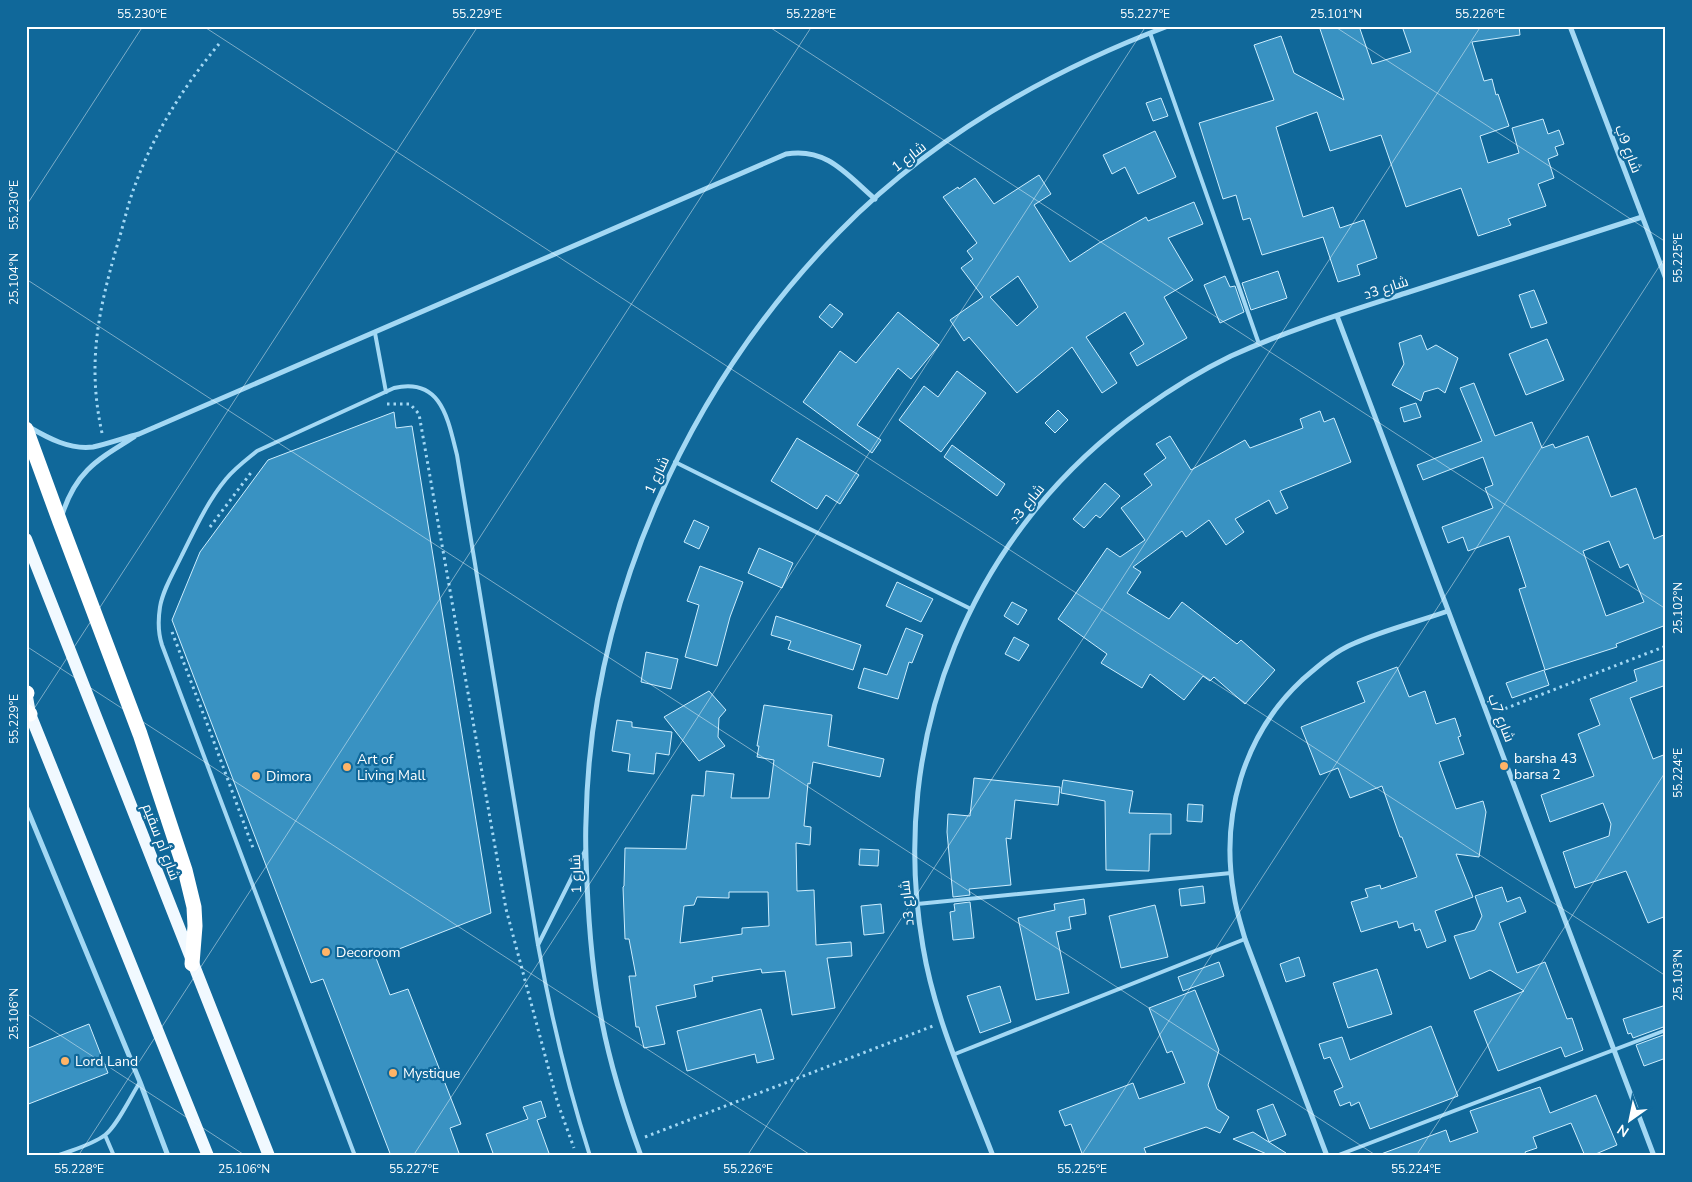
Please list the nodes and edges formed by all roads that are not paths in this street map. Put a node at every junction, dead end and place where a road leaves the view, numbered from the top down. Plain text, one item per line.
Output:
1 (1168, 26) edge
2 (1570, 26) edge
3 (1150, 33) junction
4 (875, 199) junction
5 (1642, 217) junction
6 (1666, 280) edge
7 (1336, 316) junction
8 (374, 333) junction
9 (1259, 344) junction
10 (386, 392) junction
11 (26, 427) edge
12 (139, 434) junction
13 (675, 462) junction
14 (60, 522) junction
15 (26, 539) edge
16 (971, 609) junction
17 (1448, 611) junction
18 (26, 692) edge
19 (28, 713) edge
20 (26, 806) edge
21 (586, 849) junction
22 (1231, 873) junction
23 (917, 904) junction
24 (1245, 940) junction
25 (538, 944) junction
26 (192, 964) junction
27 (1666, 1030) edge
28 (1614, 1050) junction
29 (955, 1054) junction
30 (140, 1082) junction
31 (105, 1135) junction
32 (57, 1156) edge
33 (114, 1156) edge
34 (168, 1156) edge
35 (208, 1156) edge
36 (269, 1156) edge
37 (355, 1156) edge
38 (590, 1156) edge
39 (641, 1156) edge
40 (993, 1156) edge
41 (1327, 1156) edge
42 (1336, 1156) edge
43 (1654, 1156) edge

1 - 3 street, شارع 1
2 - 5 street, شارع 9ب
3 - 4 street, شارع 1
3 - 9 lane
4 - 8 street
4 - 13 street, شارع 1
5 - 6 street, شارع 9ب
5 - 7 street, شارع 3د
7 - 9 street, شارع 3د
7 - 17 street, شارع 7ب
8 - 10 lane
8 - 12 street
9 - 16 street, شارع 3د
10 - 25 lane
10 - 37 lane
11 - 12 street
11 - 14 highway
12 - 14 street
13 - 16 lane
13 - 21 street, شارع 1
14 - 26 highway
15 - 26 main road, شارع أم سقيم
16 - 23 street, شارع 3د
17 - 22 street
17 - 28 street, شارع 7ب
18 - 19 main road
19 - 35 main road
20 - 30 street
21 - 25 lane
21 - 39 street, شارع 1
22 - 23 lane
22 - 24 street
23 - 29 street, شارع 3د
24 - 29 lane
24 - 41 street
25 - 38 lane
26 - 36 main road, شارع أم سقيم
27 - 28 lane
28 - 42 lane
28 - 43 street, شارع 7ب
29 - 40 street, شارع 3د
30 - 31 lane
30 - 34 street
31 - 32 lane
31 - 33 lane

